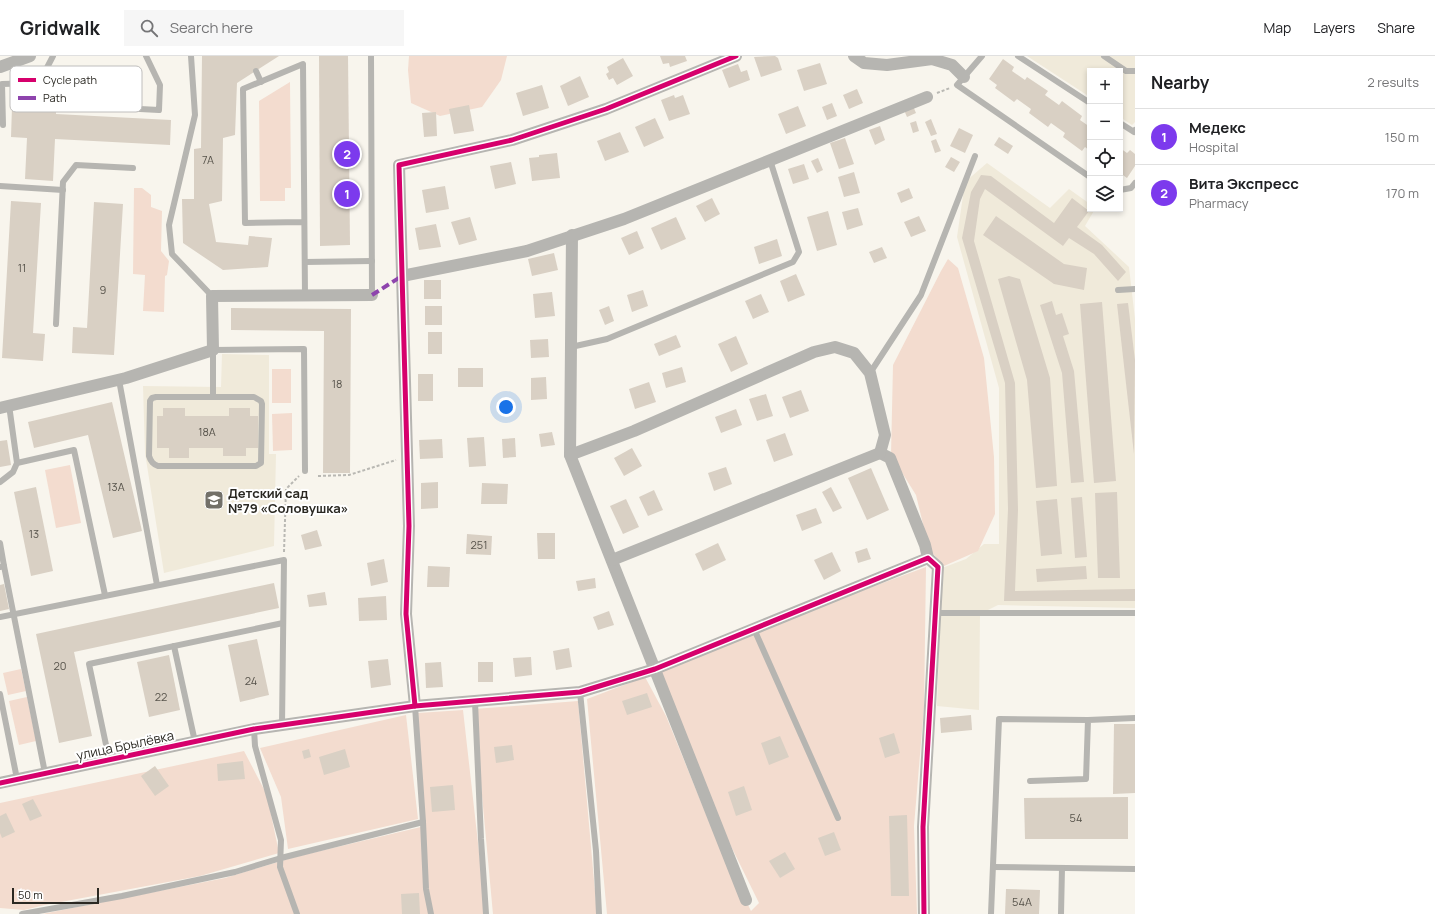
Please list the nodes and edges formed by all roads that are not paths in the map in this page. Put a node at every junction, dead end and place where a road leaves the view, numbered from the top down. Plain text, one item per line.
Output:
1 (30, 56) edge
2 (53, 56) edge
3 (146, 56) edge
4 (191, 56) edge
5 (371, 56) edge
6 (736, 56) edge
7 (854, 56) edge
8 (982, 56) edge
9 (1018, 56) edge
10 (1104, 56) edge
11 (48, 66) edge
12 (0, 67) edge
13 (256, 71) dead end
14 (1135, 72) edge
15 (961, 81) junction
16 (261, 82) junction
17 (10, 84) edge
18 (926, 97) road end
19 (1087, 101) edge
20 (142, 109) edge
21 (3, 125) dead end
22 (1123, 125) edge
23 (1135, 130) edge
24 (975, 156) dead end
25 (770, 160) junction
26 (133, 168) dead end
27 (1089, 176) edge
28 (1135, 183) edge
29 (0, 186) edge
30 (1123, 189) edge
31 (63, 190) junction
32 (304, 222) junction
33 (572, 235) junction
34 (372, 261) junction
35 (305, 262) junction
36 (402, 276) junction
37 (1135, 289) edge
38 (1118, 290) dead end
39 (305, 295) junction
40 (372, 295) joint
41 (212, 296) junction
42 (56, 324) dead end
43 (571, 347) junction
44 (213, 350) junction
45 (870, 373) junction
46 (119, 380) junction
47 (212, 397) junction
48 (5, 406) edge
49 (880, 452) junction
50 (570, 455) junction
51 (17, 463) junction
52 (304, 471) road end
53 (0, 482) edge
54 (0, 543) edge
55 (928, 558) junction
56 (612, 560) junction
57 (2, 567) edge
58 (157, 585) junction
59 (105, 595) junction
60 (1135, 613) edge
61 (14, 614) junction
62 (935, 614) junction
63 (0, 617) edge
64 (283, 623) junction
65 (754, 629) junction
66 (174, 646) junction
67 (656, 669) junction
68 (580, 692) junction
69 (0, 694) edge
70 (475, 702) junction
71 (415, 706) junction
72 (1135, 718) edge
73 (1088, 720) junction
74 (282, 725) junction
75 (254, 729) junction
76 (195, 742) junction
77 (109, 759) junction
78 (45, 773) junction
79 (17, 779) junction
80 (1030, 781) dead end
81 (0, 783) edge
82 (838, 818) dead end
83 (423, 822) junction
84 (281, 858) junction
85 (993, 867) junction
86 (1062, 868) junction
87 (1135, 868) edge
88 (746, 900) dead end
89 (22, 914) edge
90 (297, 914) edge
91 (431, 914) edge
92 (486, 914) edge
93 (599, 914) edge
94 (924, 914) edge
95 (991, 914) edge
96 (1061, 914) edge

1 - 12 street
2 - 11 lane
3 - 20 lane
4 - 41 lane
5 - 34 lane
6 - 36 street
7 - 15 street
8 - 15 lane
9 - 19 lane
10 - 14 lane
13 - 16 lane
15 - 27 lane
16 - 32 lane
16 - 32 lane
17 - 21 lane
18 - 25 street
22 - 23 lane
24 - 45 lane
25 - 33 street
25 - 43 lane
26 - 31 lane
28 - 30 lane
29 - 31 lane
31 - 42 lane
32 - 35 lane
33 - 36 street
33 - 43 street
34 - 35 lane
34 - 40 lane
35 - 39 lane
36 - 71 street
37 - 38 lane
39 - 40 street
39 - 41 street
41 - 44 street
43 - 50 street
44 - 46 street
44 - 47 lane
44 - 52 lane
45 - 49 street
45 - 50 street
46 - 48 street
46 - 58 lane
47 - 47 lane
48 - 51 lane
49 - 55 street
49 - 56 street
50 - 56 street
51 - 53 lane
51 - 59 lane
54 - 57 lane
55 - 62 street
55 - 65 street, улица Брылёвка
56 - 67 street
57 - 61 lane
58 - 59 lane
58 - 64 lane
59 - 61 lane
60 - 62 lane
61 - 63 lane
61 - 78 lane
62 - 94 street
64 - 66 lane
64 - 74 lane
65 - 67 street, улица Брылёвка
65 - 82 lane
66 - 76 lane
66 - 77 lane
67 - 68 street, улица Брылёвка
67 - 88 street
68 - 70 street, улица Брылёвка
68 - 93 lane
69 - 79 lane
70 - 71 street, улица Брылёвка
70 - 92 lane
71 - 74 street, улица Брылёвка
71 - 83 lane
72 - 73 lane
73 - 80 lane
73 - 85 lane
74 - 75 street, улица Брылёвка
75 - 76 street, улица Брылёвка
75 - 84 lane
76 - 77 street, улица Брылёвка
77 - 78 street, улица Брылёвка
78 - 79 street, улица Брылёвка
79 - 81 street, улица Брылёвка
83 - 84 lane
83 - 91 lane
84 - 89 lane
84 - 90 lane
85 - 86 lane
85 - 95 lane
86 - 87 lane
86 - 96 lane

